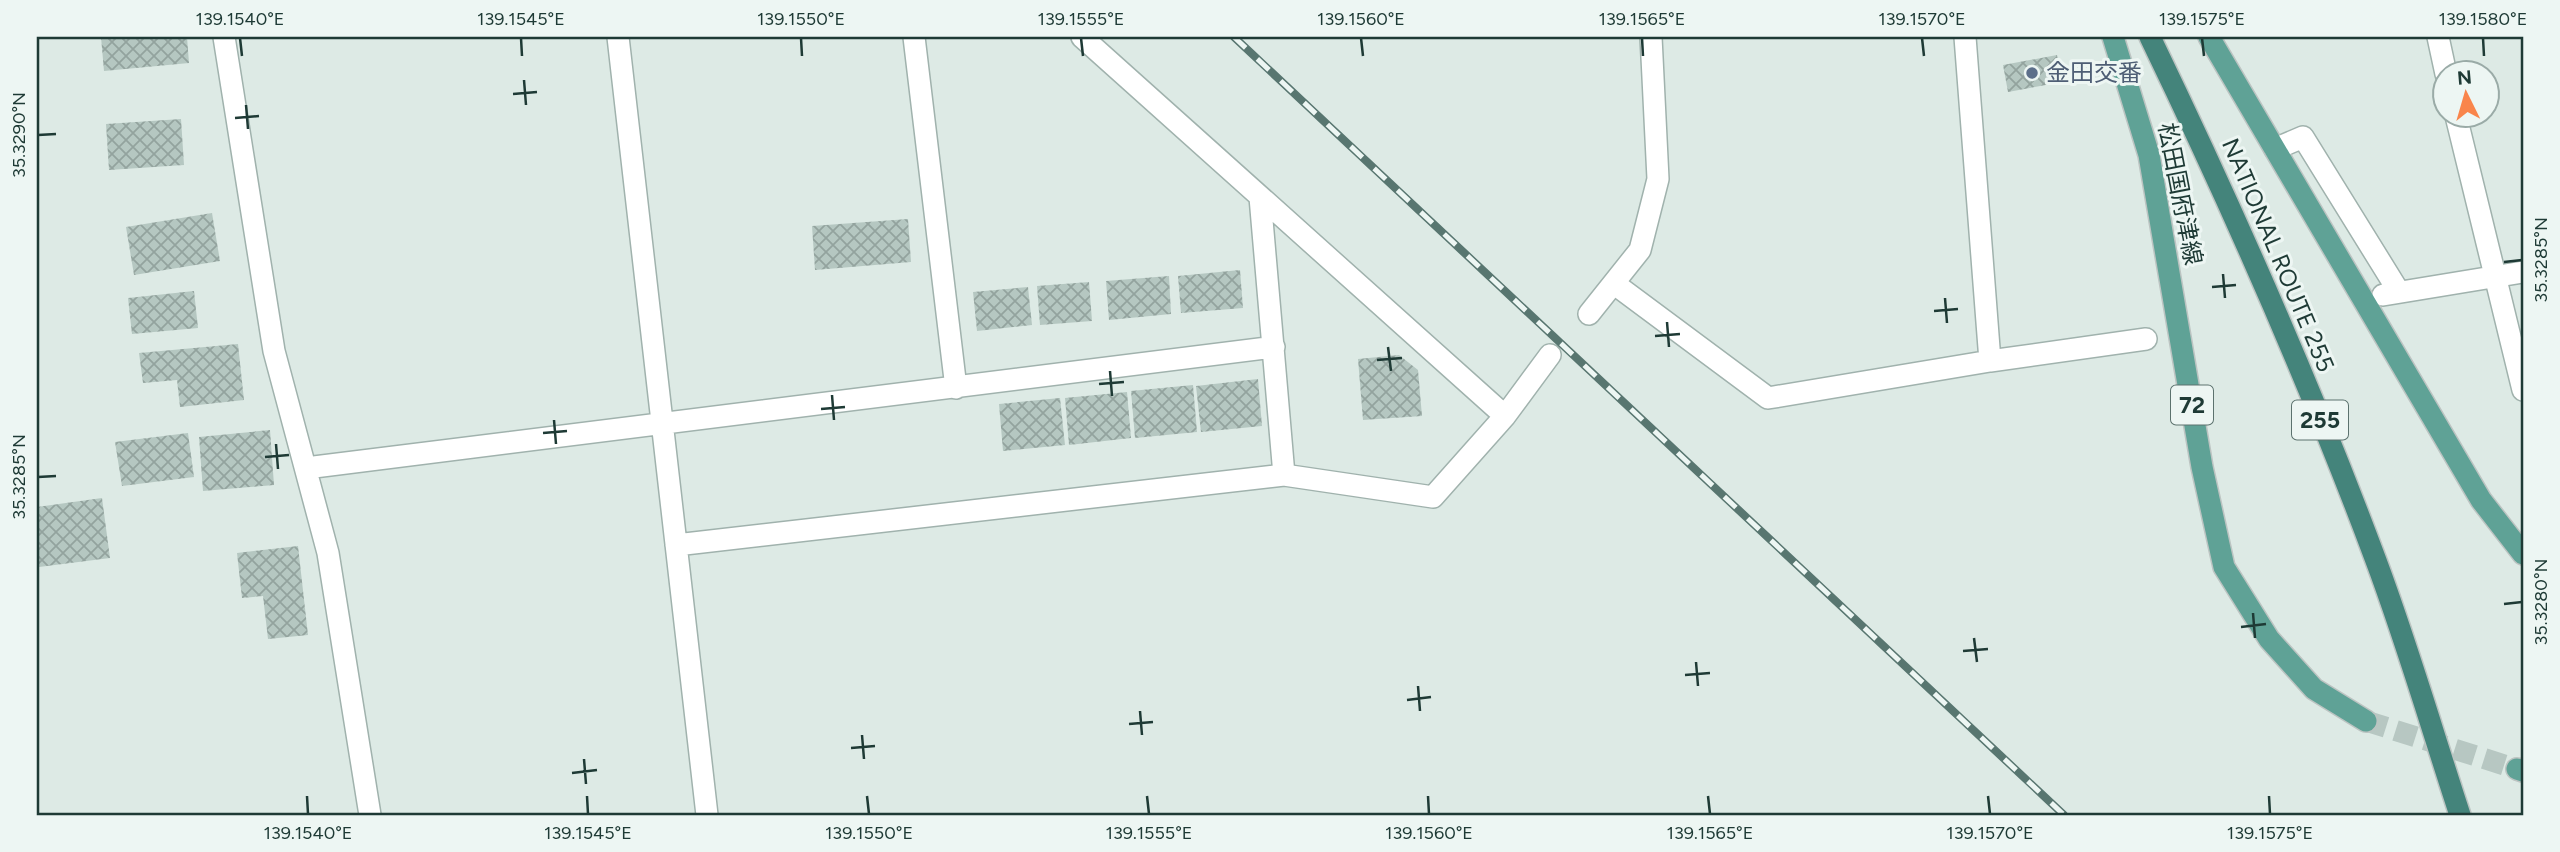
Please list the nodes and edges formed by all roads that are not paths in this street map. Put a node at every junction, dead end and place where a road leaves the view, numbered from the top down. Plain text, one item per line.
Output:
1 (224, 37) edge
2 (618, 37) edge
3 (914, 37) edge
4 (1082, 37) edge
5 (1651, 37) edge
6 (1965, 37) edge
7 (2113, 37) edge
8 (2150, 37) edge
9 (2209, 37) edge
10 (2438, 37) edge
11 (2443, 60) edge
12 (2459, 130) edge
13 (2275, 149) junction
14 (1260, 197) junction
15 (2523, 272) edge
16 (2494, 276) junction
17 (1616, 285) junction
18 (1589, 314) dead end
19 (2146, 339) dead end
20 (1274, 346) junction
21 (1550, 355) dead end
22 (1990, 361) junction
23 (956, 388) junction
24 (2523, 390) edge
25 (1505, 416) junction
26 (663, 425) junction
27 (306, 468) junction
28 (1284, 475) junction
29 (676, 545) junction
30 (2523, 554) edge
31 (2366, 721) tunnel mouth
32 (370, 815) edge
33 (707, 815) edge
34 (2460, 815) edge

1 - 27 street
2 - 26 street
3 - 23 street
4 - 14 street
5 - 17 street
6 - 22 street
7 - 31 main road, 松田国府津線 / 72
8 - 34 highway, NATIONAL ROUTE 255 / 255
9 - 13 main road
10 - 11 street
12 - 16 street
13 - 16 street
13 - 30 main road
14 - 20 street
14 - 25 street
15 - 16 street
16 - 24 street
17 - 18 street
17 - 22 street
19 - 22 street
20 - 23 street
20 - 28 street
21 - 25 street
23 - 26 street
25 - 28 street
26 - 27 street
26 - 29 street
27 - 32 street
28 - 29 street
29 - 33 street

